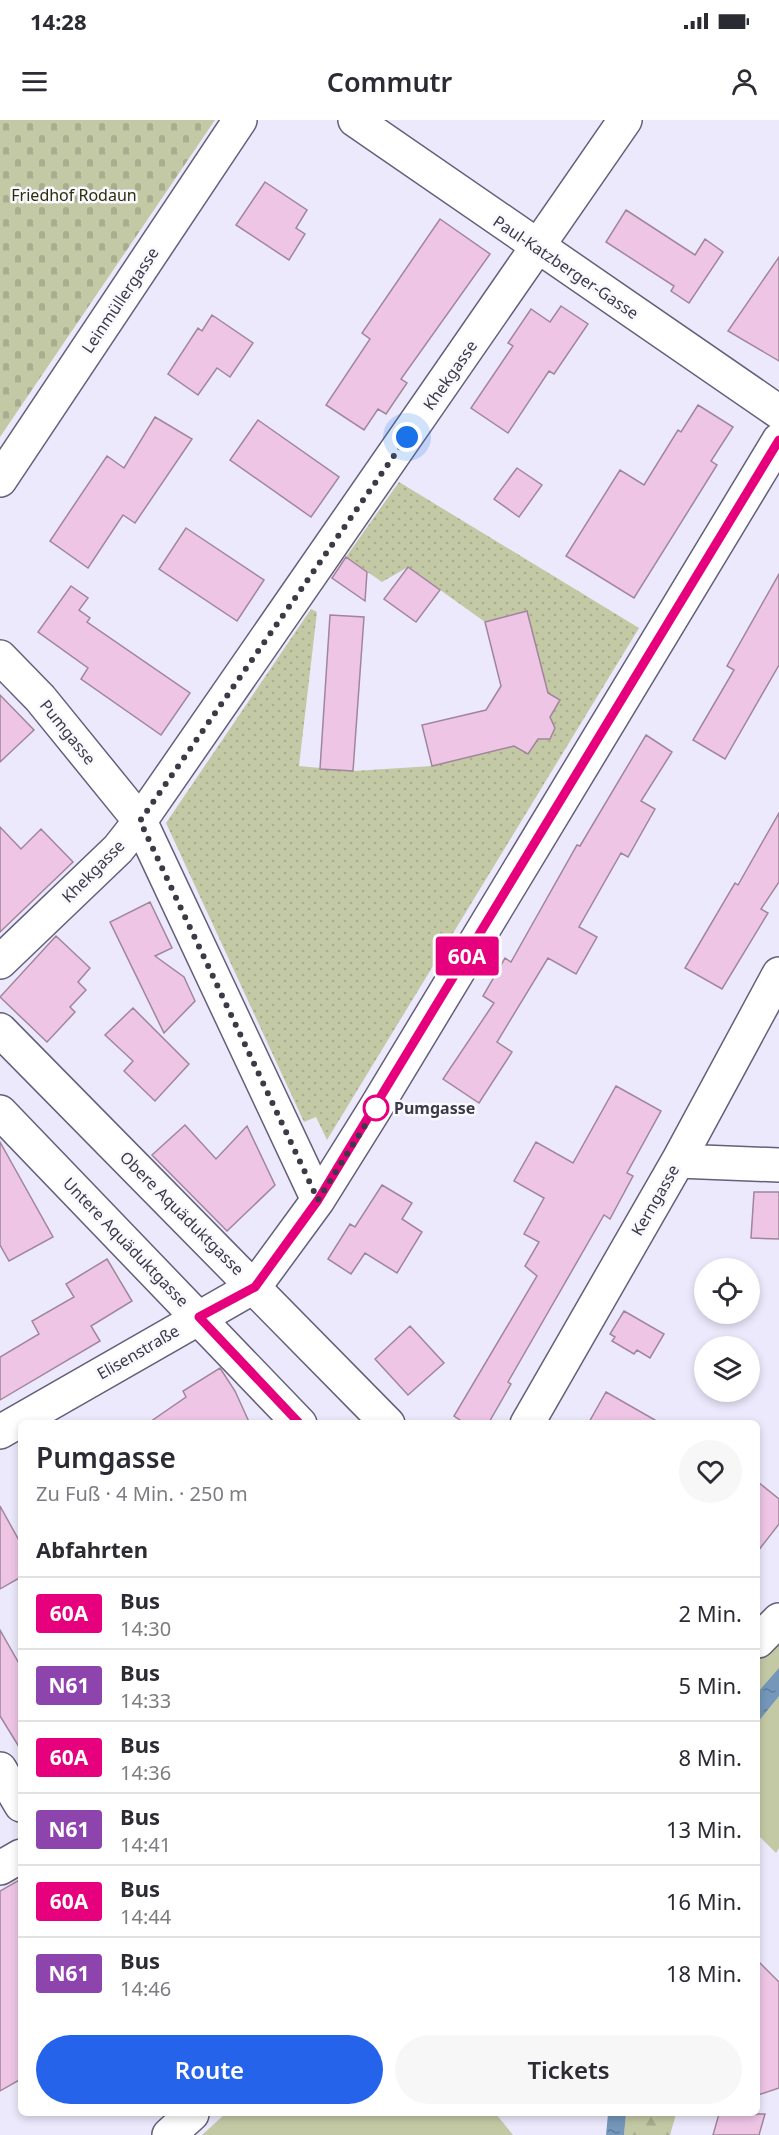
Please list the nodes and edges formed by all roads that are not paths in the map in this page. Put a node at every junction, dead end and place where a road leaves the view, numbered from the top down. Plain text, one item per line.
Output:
1 (240, 120) edge
2 (355, 120) edge
3 (625, 120) edge
4 (538, 247) junction
5 (779, 412) edge
6 (779, 440) edge
7 (0, 480) edge
8 (0, 657) edge
9 (140, 821) junction
10 (0, 962) edge
11 (779, 974) edge
12 (0, 1030) edge
13 (0, 1112) edge
14 (678, 1161) junction
15 (779, 1165) edge
16 (318, 1200) junction
17 (255, 1287) junction
18 (199, 1317) junction
19 (21, 1420) edge
20 (296, 1420) edge
21 (384, 1420) edge
22 (529, 1420) edge
23 (18, 1422) edge
24 (0, 1432) edge
25 (779, 1620) edge
26 (760, 1639) edge
27 (0, 1769) edge
28 (18, 1801) edge
29 (18, 1858) edge
30 (0, 1868) edge
31 (190, 2116) edge
32 (169, 2135) edge

1 - 7 street, Leinmüllergasse
2 - 4 street, Paul-Katzberger-Gasse
3 - 4 street, Khekgasse
4 - 5 street, Paul-Katzberger-Gasse
4 - 9 street, Khekgasse
6 - 16 street, Elisenstraße
8 - 9 street, Pumgasse
9 - 10 street, Khekgasse
9 - 16 street, Pumgasse
11 - 14 street, Kerngasse
12 - 17 street, Obere Aquäduktgasse
13 - 18 street, Untere Aquäduktgasse
14 - 15 street
14 - 22 street, Kerngasse
16 - 17 street, Elisenstraße
17 - 18 street, Elisenstraße
17 - 21 street, Obere Aquäduktgasse
18 - 19 street, Elisenstraße
18 - 20 street, Untere Aquäduktgasse
23 - 24 street, Elisenstraße
25 - 26 street
27 - 28 street
29 - 30 street
31 - 32 street

